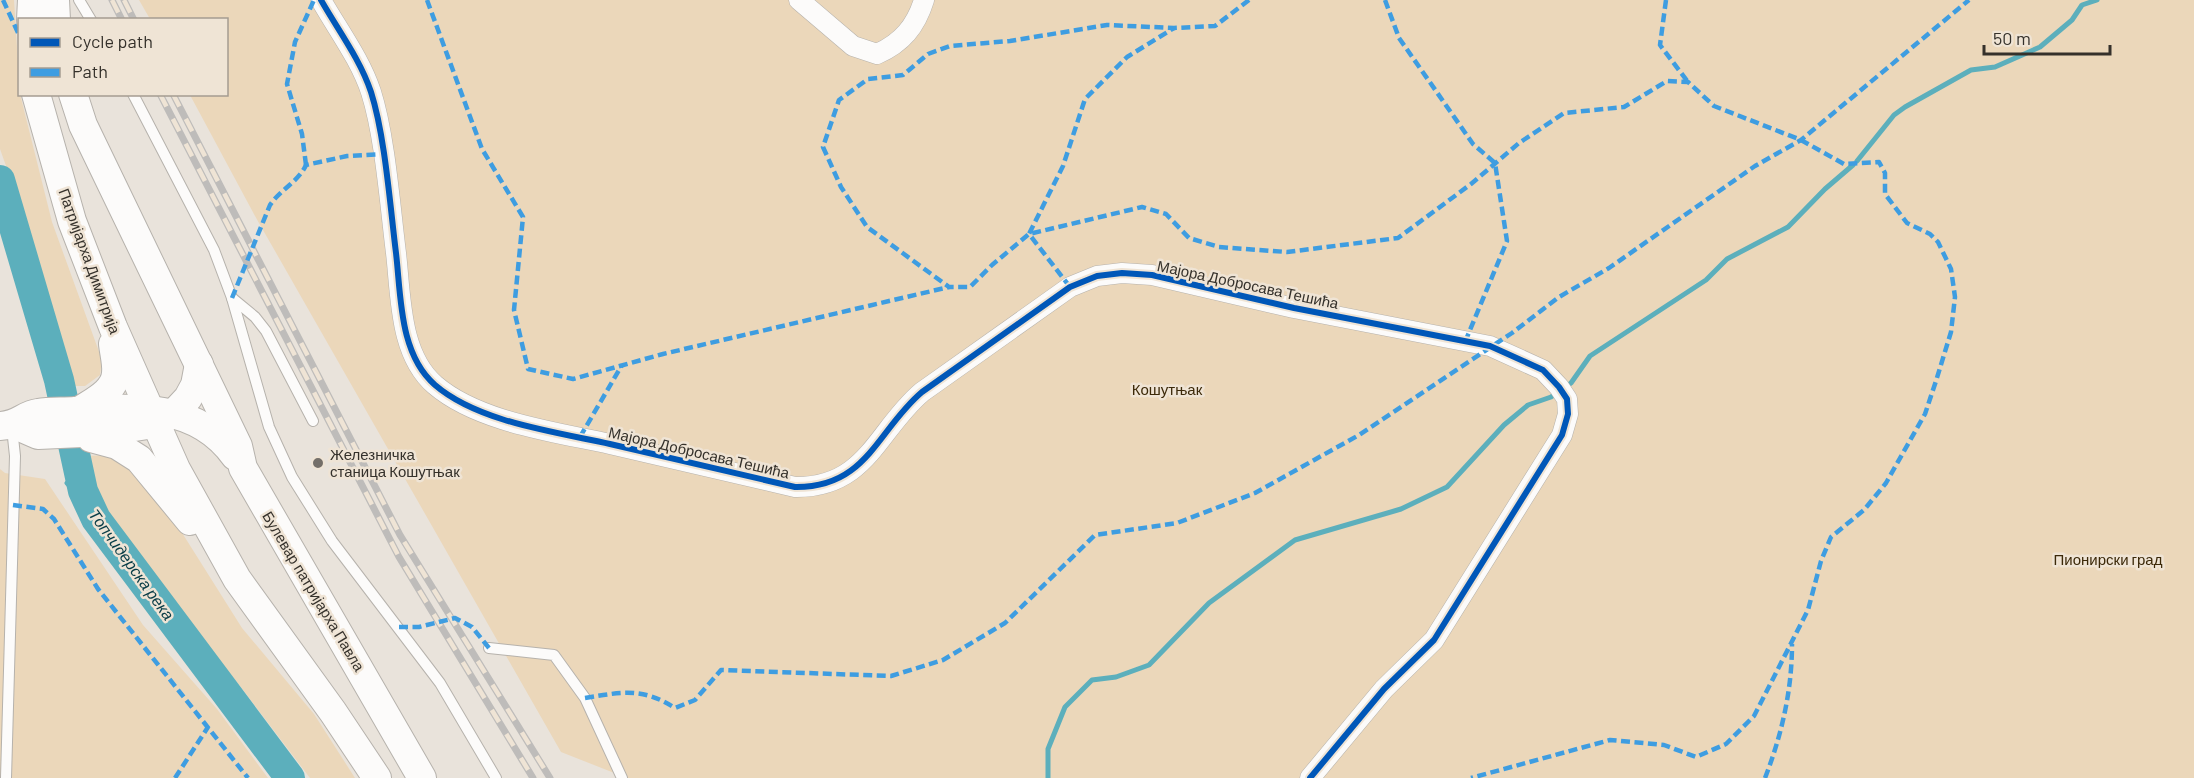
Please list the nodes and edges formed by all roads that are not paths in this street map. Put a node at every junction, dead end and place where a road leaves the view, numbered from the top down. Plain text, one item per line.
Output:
1 (32, 0) edge
2 (55, 0) edge
3 (79, 0) edge
4 (321, 0) edge
5 (799, 0) edge
6 (924, 0) edge
7 (31, 18) edge
8 (56, 18) edge
9 (91, 18) edge
10 (37, 96) edge
11 (74, 96) edge
12 (134, 96) edge
13 (232, 298) junction
14 (113, 327) junction
15 (199, 364) junction
16 (159, 415) junction
17 (313, 421) dead end
18 (79, 423) junction
19 (20, 425) edge
20 (243, 468) junction
21 (214, 541) junction
22 (489, 648) dead end
23 (6, 778) edge
24 (377, 778) edge
25 (422, 778) edge
26 (496, 778) edge
27 (622, 778) edge
28 (1310, 778) edge

1 - 7 main road
2 - 8 main road
3 - 9 lane
4 - 28 street, Мајора Добросава Тешића
5 - 6 street
10 - 14 main road, Патријарха Димитрија
11 - 15 main road
12 - 13 lane
13 - 17 lane
13 - 26 lane
14 - 16 main road, Патријарха Димитрија
14 - 18 main road
15 - 16 main road
15 - 20 main road, Булевар патријарха Павла
16 - 18 main road
16 - 20 main road
16 - 21 main road
18 - 19 main road
18 - 21 main road
19 - 23 lane
20 - 25 main road, Булевар патријарха Павла
21 - 24 main road
22 - 27 lane

